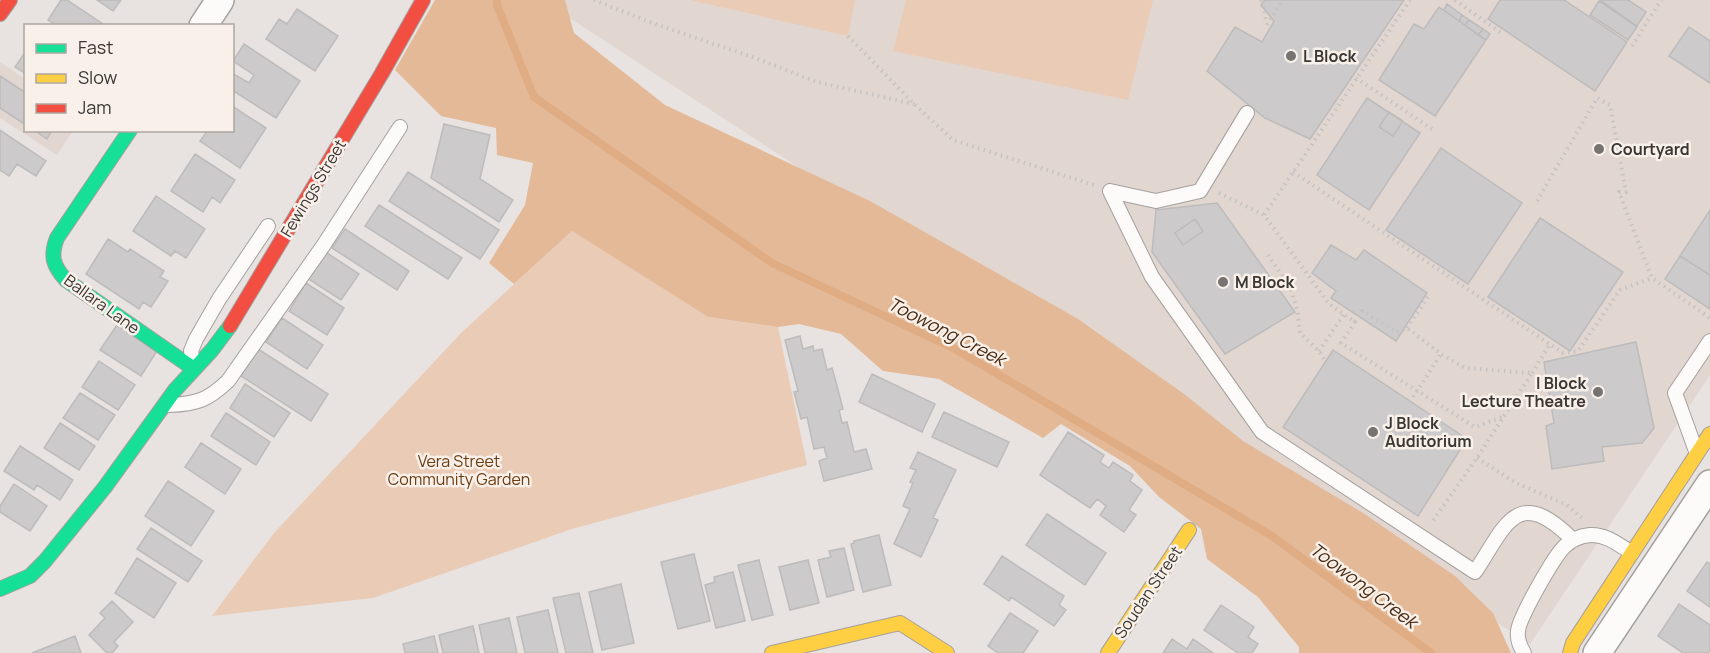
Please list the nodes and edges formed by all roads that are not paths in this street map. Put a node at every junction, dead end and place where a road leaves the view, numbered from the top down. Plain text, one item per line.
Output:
1 (10, 0) edge
2 (220, 0) edge
3 (423, 0) edge
4 (0, 14) edge
5 (204, 24) edge
6 (1246, 113) dead end
7 (400, 127) dead end
8 (129, 132) edge
9 (268, 226) dead end
10 (1710, 341) edge
11 (194, 369) junction
12 (164, 405) junction
13 (1710, 434) edge
14 (1697, 454) junction
15 (1710, 484) edge
16 (1190, 530) dead end
17 (1573, 540) junction
18 (1632, 553) junction
19 (1654, 568) junction
20 (0, 589) edge
21 (772, 653) edge
22 (947, 653) edge
23 (1107, 653) edge
24 (1524, 653) edge
25 (1570, 653) edge
26 (1597, 653) edge

1 - 4 street
2 - 5 street
3 - 11 street, Fewings Street
6 - 17 lane
7 - 12 lane
8 - 11 street, Ballara Lane
9 - 11 lane, Fewings Street
10 - 14 lane
11 - 12 street, Fewings Street
12 - 20 street, Fewings Street
13 - 14 street
14 - 18 street
15 - 19 street
16 - 23 street, Soudan Street
17 - 18 lane
17 - 24 lane
18 - 19 street
18 - 25 street
19 - 26 street
21 - 22 street

